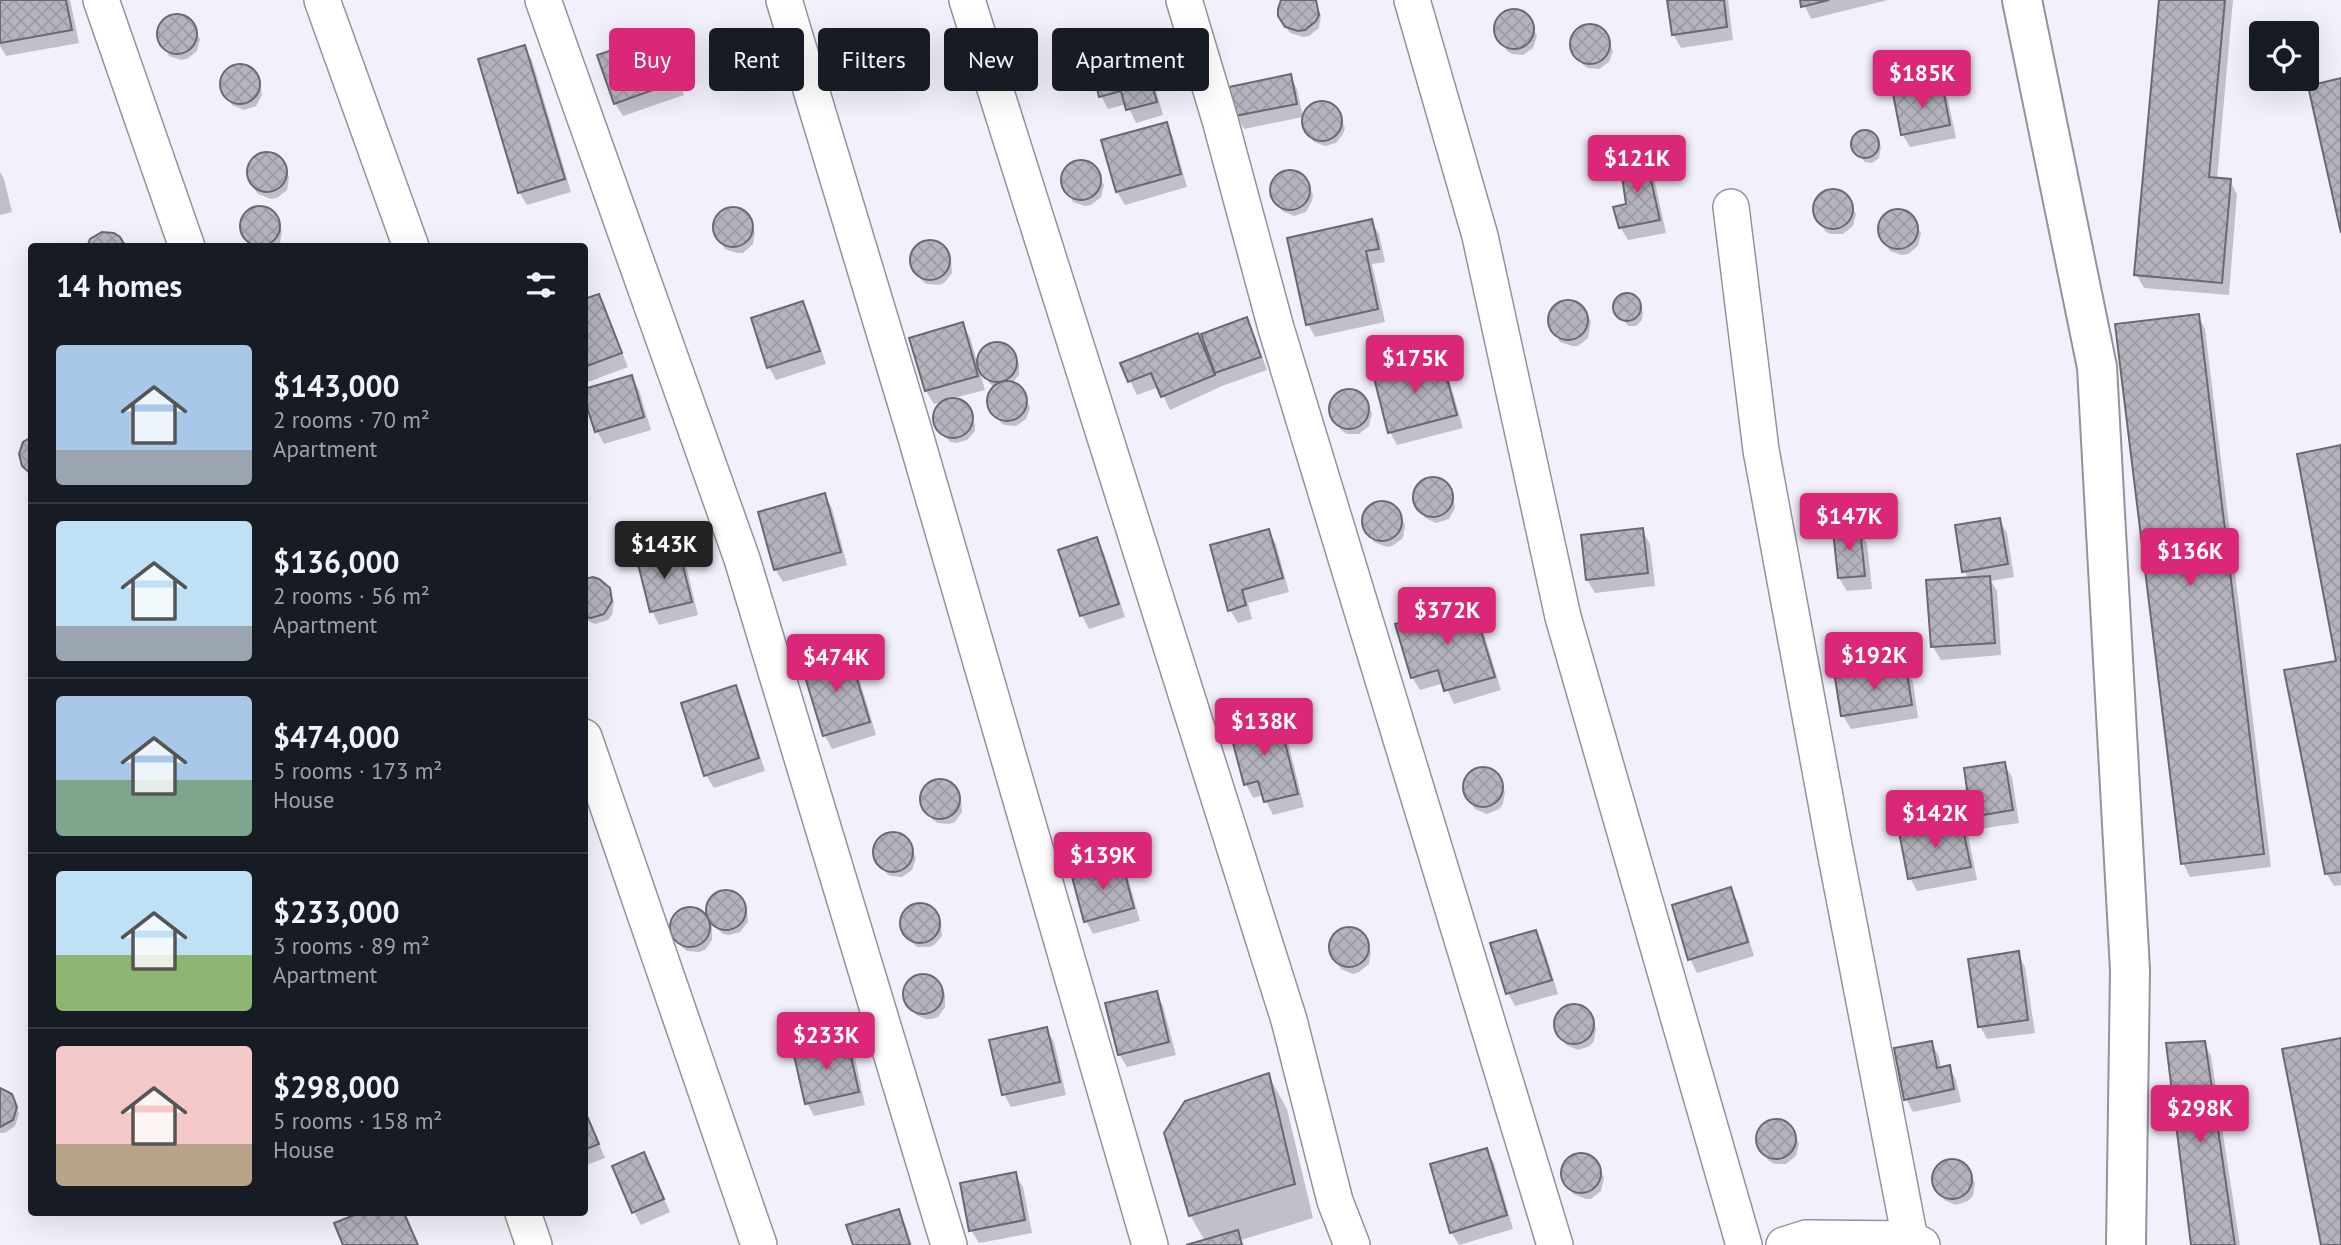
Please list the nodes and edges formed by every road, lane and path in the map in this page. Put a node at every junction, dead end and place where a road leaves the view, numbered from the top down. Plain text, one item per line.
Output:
1 (101, 0) edge
2 (322, 0) edge
3 (543, 0) edge
4 (784, 0) edge
5 (967, 0) edge
6 (1184, 0) edge
7 (1412, 0) edge
8 (2022, 0) edge
9 (1731, 207) dead end
10 (186, 243) edge
11 (410, 243) edge
12 (588, 749) edge
13 (524, 1216) edge
14 (1916, 1242) edge
15 (534, 1245) edge
16 (759, 1245) edge
17 (949, 1245) edge
18 (1150, 1245) edge
19 (1352, 1245) edge
20 (1555, 1245) edge
21 (1744, 1245) edge
22 (1784, 1245) edge
23 (2126, 1245) edge

1 - 10 street
2 - 11 street
3 - 17 street
4 - 18 street
5 - 19 street
6 - 20 street
7 - 21 street
8 - 23 street
9 - 14 street
12 - 16 street
13 - 15 street
14 - 22 street

